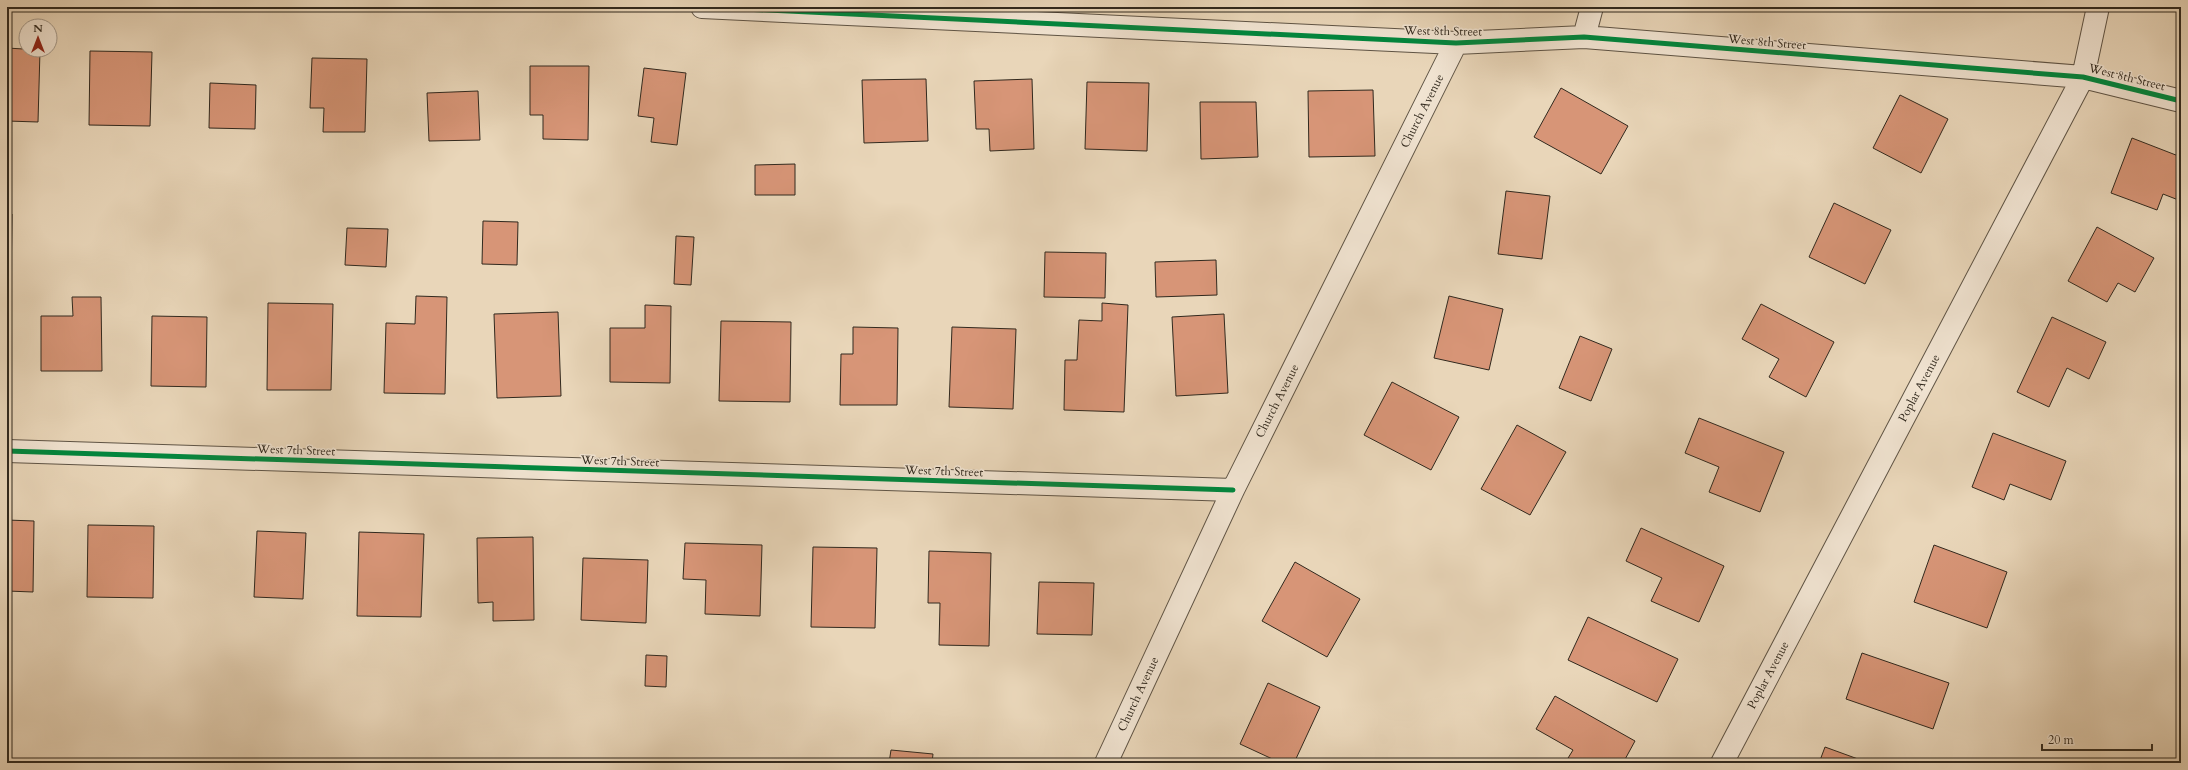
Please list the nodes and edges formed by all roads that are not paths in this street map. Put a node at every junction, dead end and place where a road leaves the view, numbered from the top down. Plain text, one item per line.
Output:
1 (702, 7) edge
2 (1592, 7) edge
3 (2098, 7) edge
4 (1584, 37) junction
5 (1456, 43) junction
6 (2083, 77) junction
7 (2181, 101) edge
8 (7, 451) edge
9 (1233, 490) junction
10 (1106, 763) edge
11 (1722, 763) edge

1 - 5 street, West 8th Street
2 - 4 street
3 - 6 street, Poplar Avenue
4 - 5 street, West 8th Street
4 - 6 street, West 8th Street
5 - 9 street, Church Avenue
6 - 7 street, West 8th Street
6 - 11 street, Poplar Avenue
8 - 9 street, West 7th Street
9 - 10 street, Church Avenue

